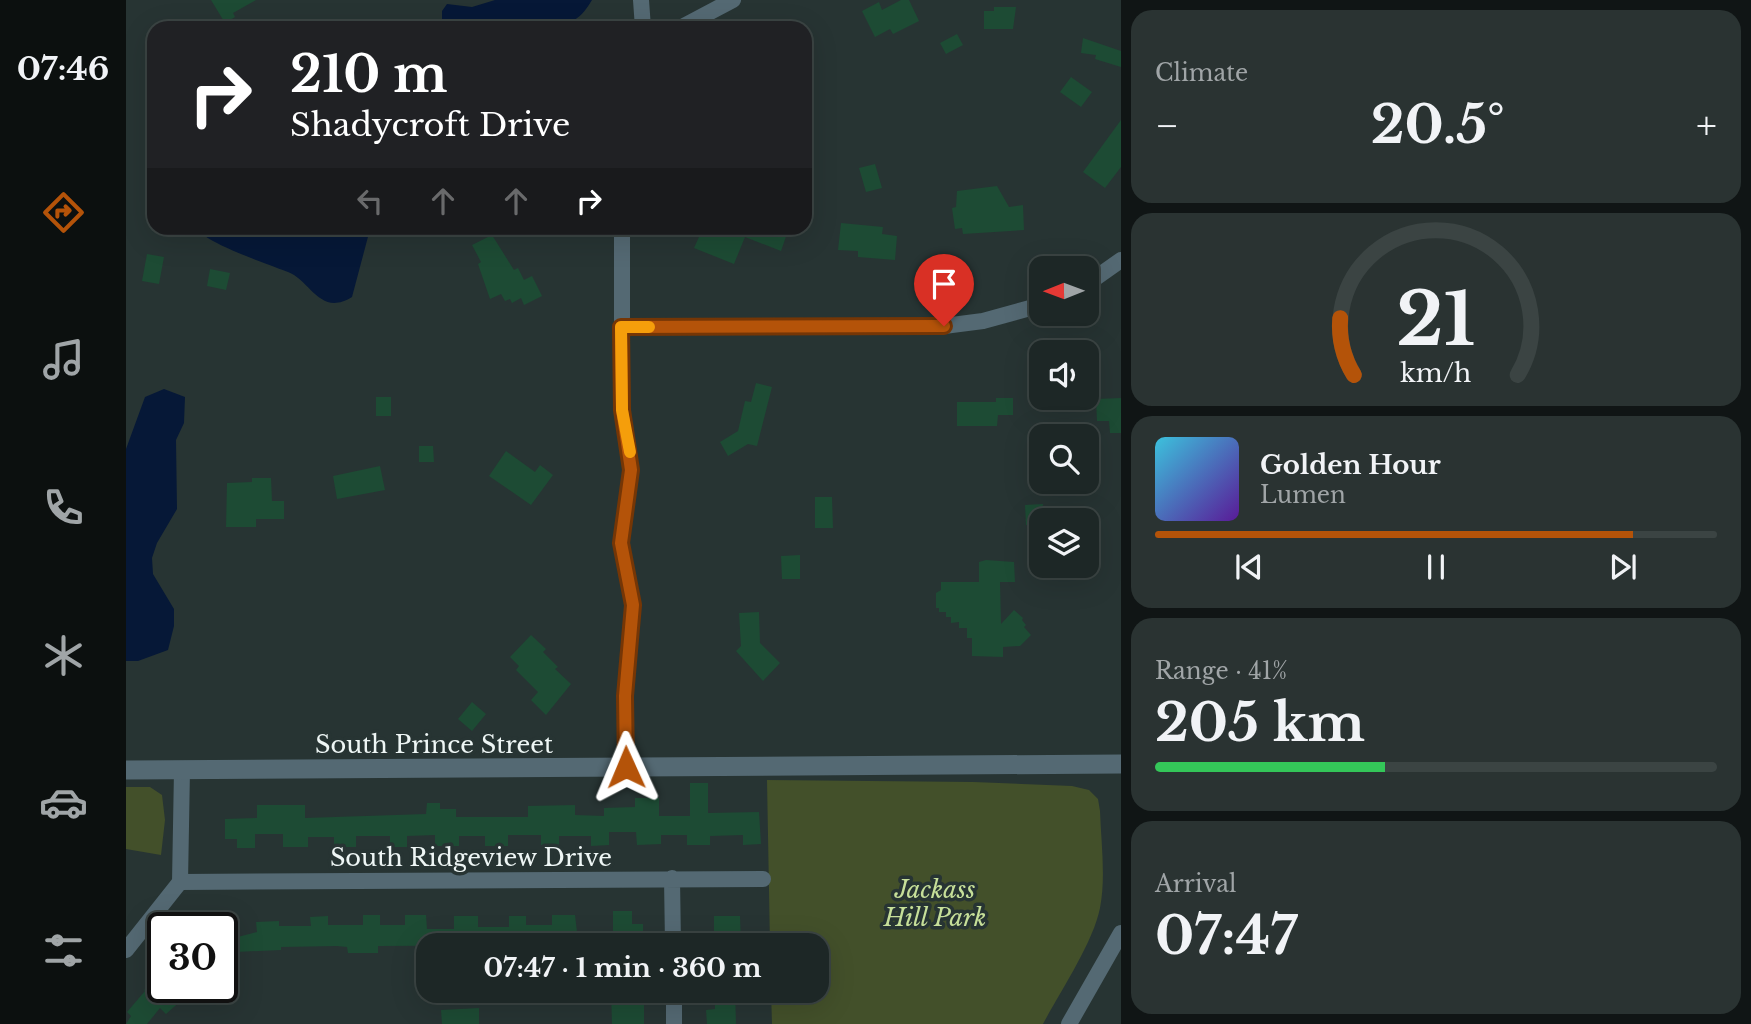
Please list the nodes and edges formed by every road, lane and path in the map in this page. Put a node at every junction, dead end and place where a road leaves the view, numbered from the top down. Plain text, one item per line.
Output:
1 (641, 0) edge
2 (733, 0) edge
3 (642, 21) edge
4 (693, 21) edge
5 (622, 235) edge
6 (1121, 260) edge
7 (1099, 276) edge
8 (1029, 308) edge
9 (621, 327) junction
10 (1121, 764) edge
11 (626, 767) junction
12 (126, 770) edge
13 (182, 770) junction
14 (672, 878) junction
15 (763, 879) dead end
16 (180, 882) junction
17 (673, 933) edge
18 (1121, 933) edge
19 (126, 950) edge
20 (674, 1003) edge
21 (674, 1024) edge
22 (1069, 1024) edge

1 - 3 street
2 - 4 street
5 - 9 street
6 - 7 street
8 - 9 street
9 - 11 street
10 - 11 street, South Prince Street
11 - 13 street, South Prince Street
12 - 13 street, South Prince Street
13 - 16 street
14 - 15 street, South Ridgeview Drive
14 - 16 street, South Ridgeview Drive
14 - 17 street
16 - 19 street
18 - 22 street
20 - 21 street

